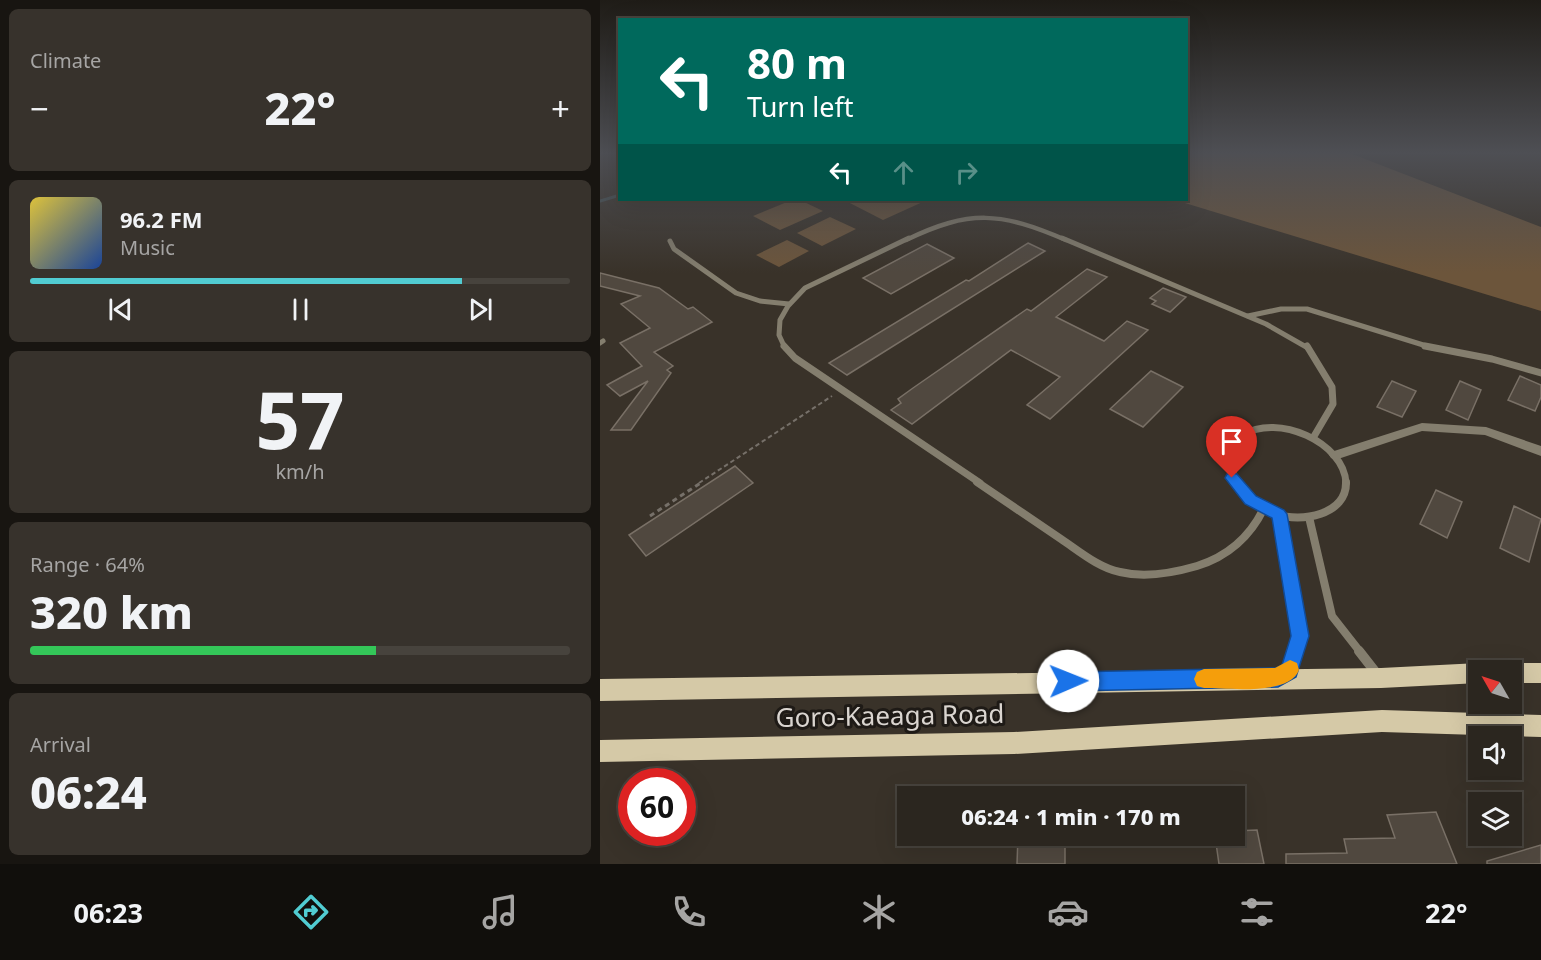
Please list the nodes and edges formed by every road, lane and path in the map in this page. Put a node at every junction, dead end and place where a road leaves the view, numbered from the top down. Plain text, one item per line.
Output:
1 (670, 241) dead end
2 (789, 304) junction
3 (1248, 316) junction
4 (1541, 373) edge
5 (842, 389) junction
6 (1313, 438) junction
7 (1541, 451) edge
8 (1335, 455) junction
9 (1264, 508) junction
10 (1279, 514) junction
11 (650, 516) dead end
12 (1309, 517) junction
13 (1522, 673) edge
14 (1541, 673) edge
15 (1468, 674) edge
16 (1278, 678) junction
17 (1381, 678) junction
18 (600, 690) edge
19 (1541, 726) edge
20 (600, 751) edge

1 - 2 lane
2 - 3 lane
2 - 5 lane
3 - 4 lane
3 - 6 lane
5 - 9 lane
5 - 11 path
6 - 8 lane
6 - 9 lane
7 - 8 street
8 - 12 lane
9 - 10 lane
10 - 12 lane
10 - 16 lane
12 - 17 lane
13 - 14 main road
15 - 17 main road, Goro-Kaeaga Road
16 - 17 main road, Goro-Kaeaga Road
16 - 18 main road, Goro-Kaeaga Road
19 - 20 main road, Goro-Kaeaga Road

